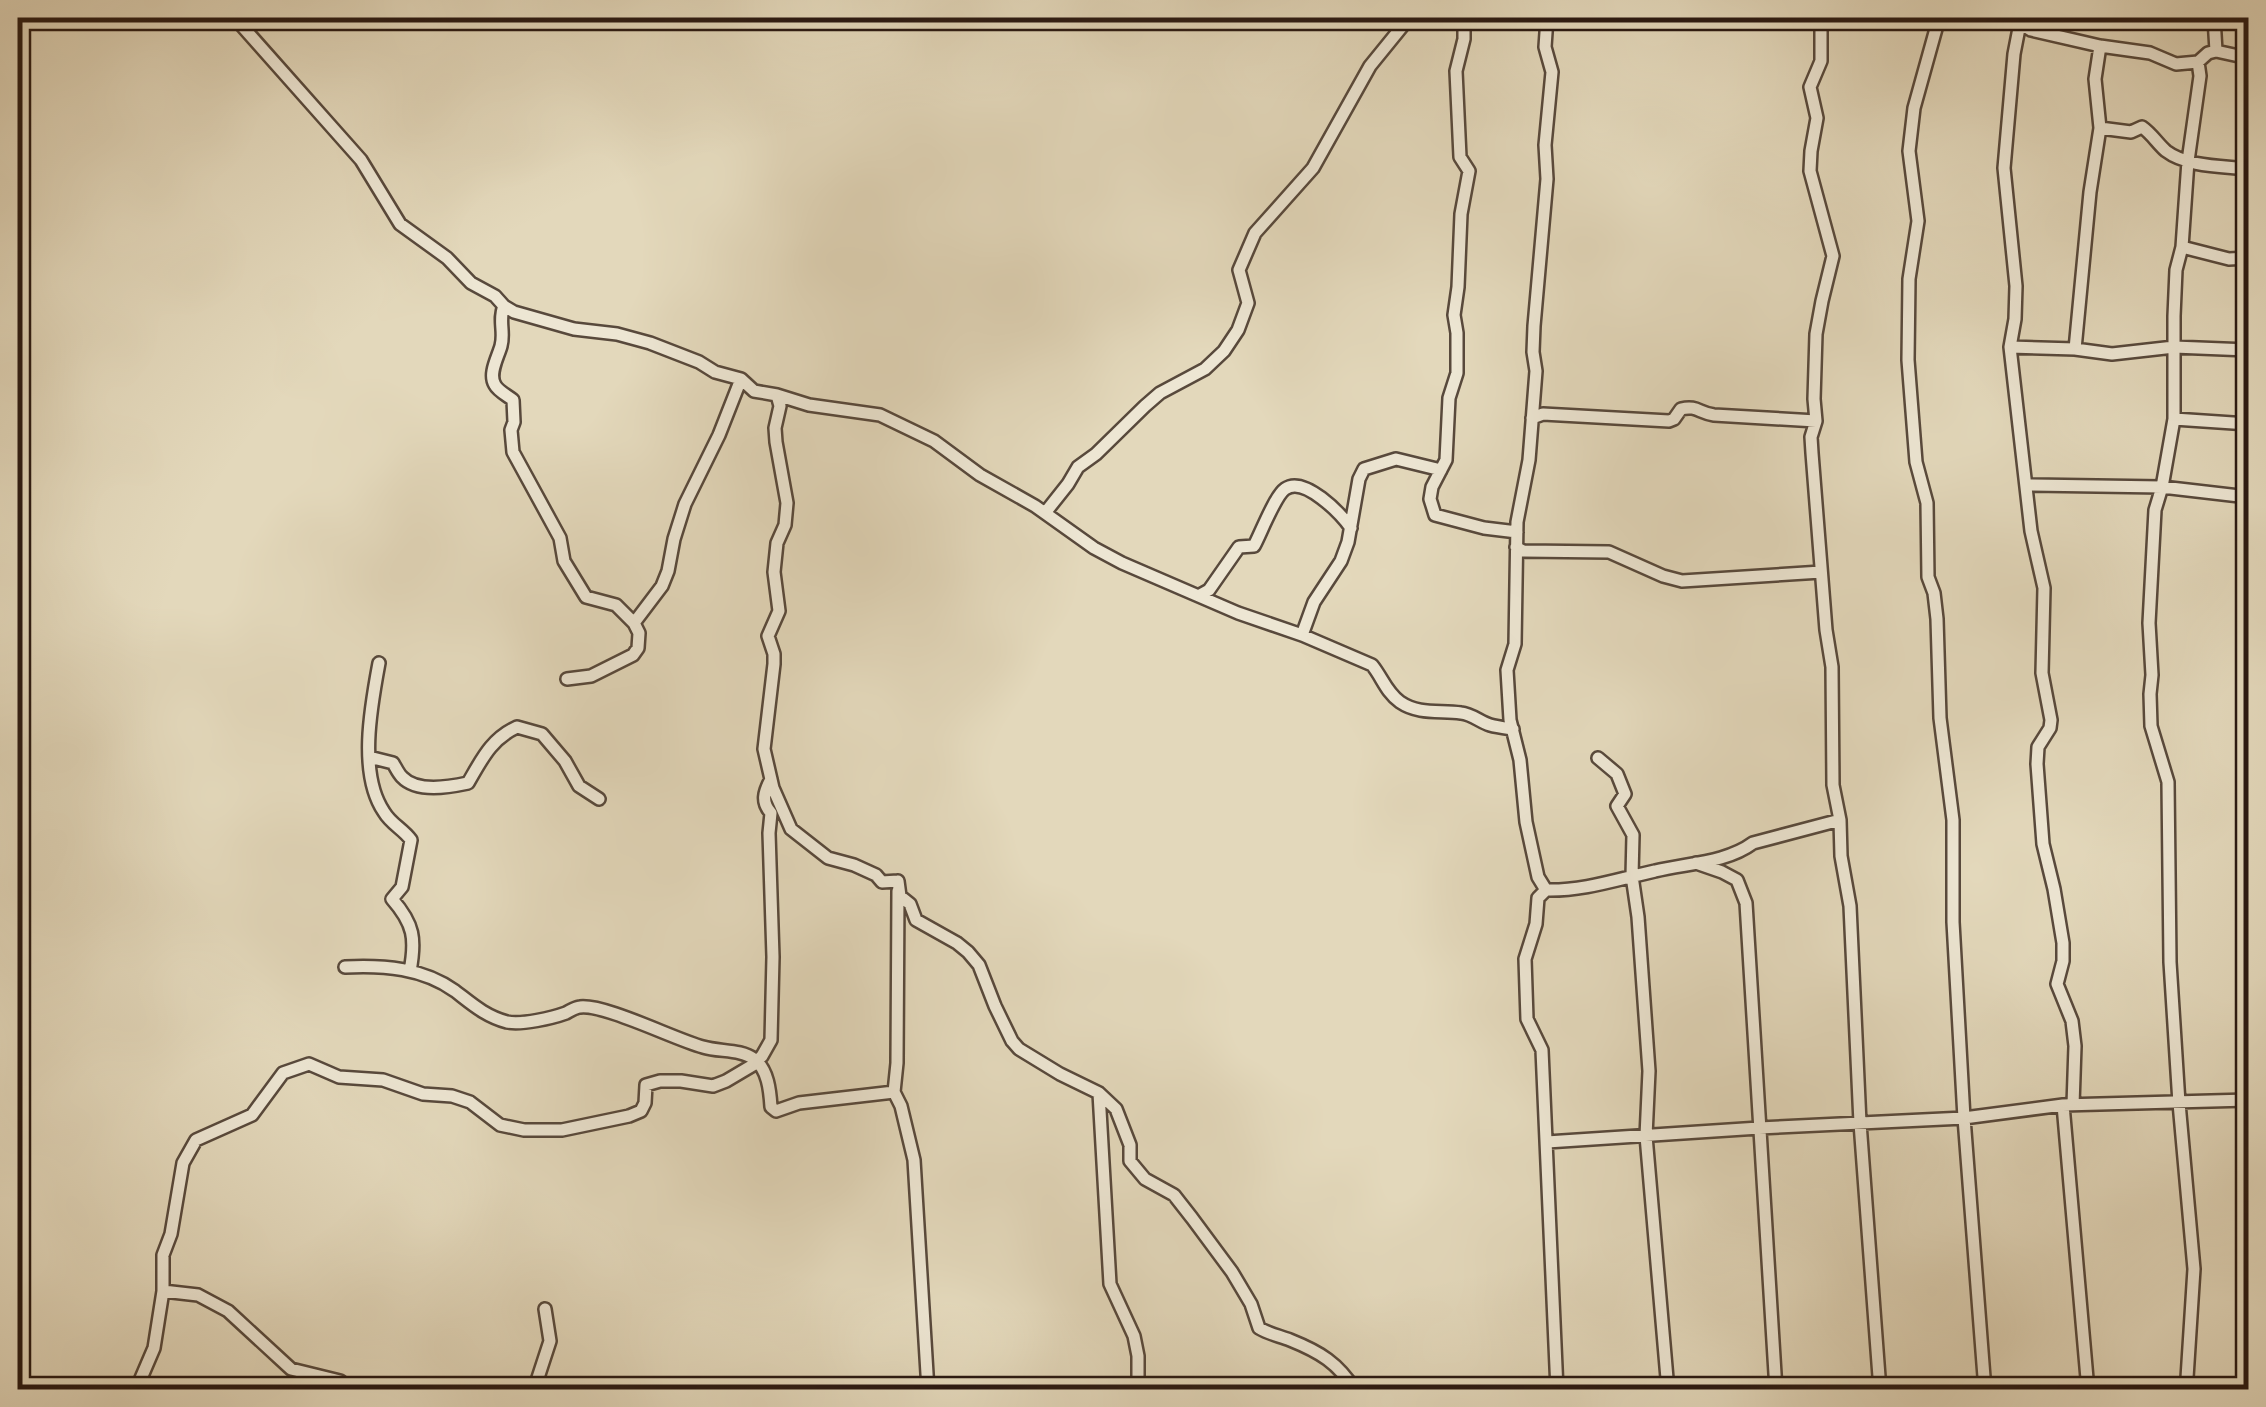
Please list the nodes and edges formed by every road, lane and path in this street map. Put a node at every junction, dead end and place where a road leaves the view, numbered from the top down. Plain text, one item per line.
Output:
1 (235, 18) edge
2 (1409, 18) edge
3 (1464, 18) edge
4 (1547, 18) edge
5 (1820, 18) edge
6 (1939, 18) edge
7 (1990, 18) edge
8 (2214, 18) edge
9 (2021, 20) edge
10 (2100, 46) junction
11 (2216, 51) junction
12 (2248, 58) edge
13 (2198, 62) junction
14 (2100, 128) junction
15 (2188, 161) junction
16 (2248, 170) edge
17 (2182, 247) junction
18 (2248, 258) edge
19 (504, 306) junction
20 (2010, 347) junction
21 (2174, 348) junction
22 (2076, 349) junction
23 (2248, 350) edge
24 (741, 378) junction
25 (777, 395) junction
26 (1532, 418) junction
27 (2174, 418) junction
28 (1816, 421) junction
29 (2248, 424) edge
30 (1441, 470) junction
31 (2027, 485) junction
32 (2162, 486) junction
33 (2248, 497) edge
34 (1045, 513) junction
35 (1351, 528) junction
36 (1516, 532) junction
37 (1516, 547) junction
38 (1821, 572) junction
39 (1200, 596) junction
40 (634, 623) junction
41 (1302, 635) junction
42 (379, 663) dead end
43 (568, 679) dead end
44 (1514, 729) junction
45 (370, 757) junction
46 (1598, 758) dead end
47 (771, 779) junction
48 (599, 799) dead end
49 (1840, 820) junction
50 (1696, 864) junction
51 (1632, 876) junction
52 (898, 882) junction
53 (1546, 890) junction
54 (346, 967) dead end
55 (410, 971) junction
56 (757, 1062) junction
57 (894, 1092) junction
58 (1099, 1093) junction
59 (2248, 1100) edge
60 (2179, 1104) junction
61 (2068, 1105) junction
62 (1964, 1118) junction
63 (1860, 1123) junction
64 (1759, 1128) junction
65 (1646, 1136) junction
66 (1546, 1142) junction
67 (163, 1291) junction
68 (545, 1308) dead end
69 (667, 1386) dead end
70 (136, 1390) edge
71 (352, 1390) edge
72 (534, 1390) edge
73 (642, 1390) edge
74 (928, 1390) edge
75 (1138, 1390) edge
76 (1355, 1390) edge
77 (1557, 1390) edge
78 (1668, 1390) edge
79 (1776, 1390) edge
80 (1880, 1390) edge
81 (1985, 1390) edge
82 (2088, 1390) edge
83 (2190, 1390) edge

1 - 19 street
2 - 34 street
3 - 30 street
4 - 26 street
5 - 28 street
6 - 62 street
7 - 9 street
8 - 11 street
9 - 10 street
9 - 20 street
10 - 13 street
10 - 14 street
11 - 12 street
11 - 13 street
13 - 15 street
14 - 15 street
14 - 22 street
15 - 16 street
15 - 17 street
17 - 18 street
17 - 21 street
19 - 24 street
19 - 40 street
20 - 22 street
20 - 31 street
21 - 22 street
21 - 23 street
21 - 27 street
24 - 25 street
24 - 40 street
25 - 34 street
25 - 47 street
26 - 28 street
26 - 36 street
27 - 29 street
27 - 32 street
28 - 38 street
30 - 35 street
30 - 36 street
31 - 32 street
31 - 61 street
32 - 33 street
32 - 60 street
34 - 39 street
35 - 39 street
35 - 41 street
36 - 37 street
37 - 38 street
37 - 44 street
38 - 49 street
39 - 41 street
40 - 43 street
41 - 44 street
42 - 45 street
44 - 53 street
45 - 48 street
45 - 55 street
46 - 51 street
47 - 52 street
47 - 56 street
49 - 50 street
49 - 63 street
50 - 51 street
50 - 64 street
51 - 53 street
51 - 65 street
52 - 57 street
52 - 58 street
53 - 66 street
54 - 55 street
55 - 56 street
56 - 57 street
56 - 67 street
57 - 74 street
58 - 75 street
58 - 76 street
59 - 60 street
60 - 61 street
60 - 83 street
61 - 62 street
61 - 82 street
62 - 63 street
62 - 81 street
63 - 64 street
63 - 80 street
64 - 65 street
64 - 79 street
65 - 66 street
65 - 78 street
66 - 77 street
67 - 70 street
67 - 71 street
68 - 72 street
69 - 73 street

